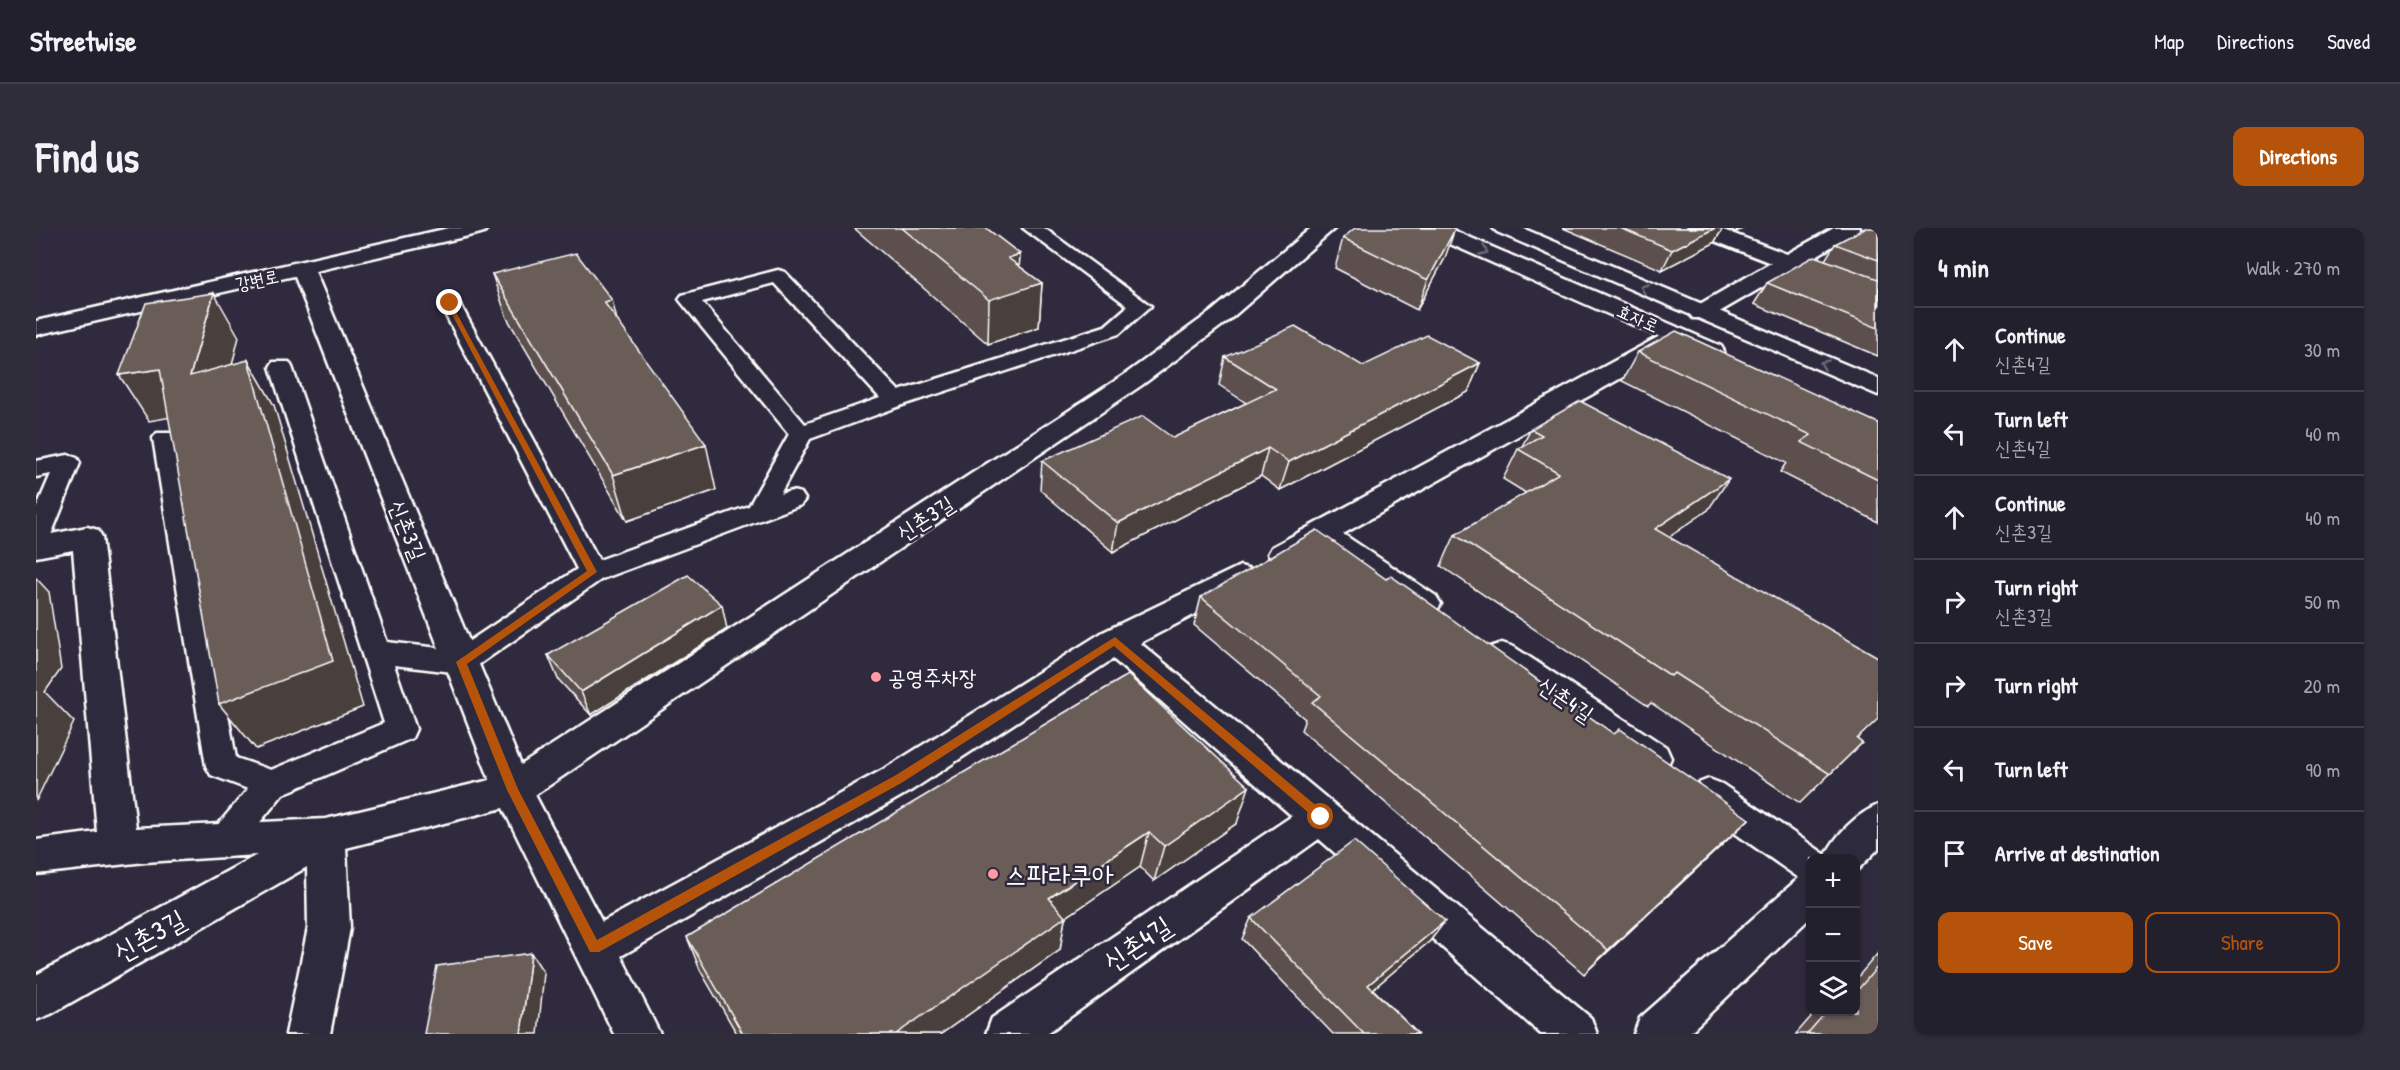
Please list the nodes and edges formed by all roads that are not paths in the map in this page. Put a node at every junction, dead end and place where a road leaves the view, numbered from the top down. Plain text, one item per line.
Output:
1 (393, 228) edge
2 (475, 228) edge
3 (1032, 228) edge
4 (1324, 228) edge
5 (1430, 228) edge
6 (1504, 228) edge
7 (1699, 228) edge
8 (1849, 228) edge
9 (1788, 262) junction
10 (303, 269) junction
11 (245, 282) junction
12 (1878, 297) edge
13 (450, 303) dead end
14 (1701, 313) junction
15 (36, 328) edge
16 (1679, 336) junction
17 (1731, 360) edge
18 (281, 367) dead end
19 (1878, 387) edge
20 (895, 400) junction
21 (801, 434) junction
22 (165, 438) edge
23 (36, 469) edge
24 (792, 499) dead end
25 (758, 512) junction
26 (1322, 534) junction
27 (36, 540) edge
28 (36, 547) edge
29 (592, 572) junction
30 (1449, 620) edge
31 (1478, 640) edge
32 (1115, 641) junction
33 (376, 652) junction
34 (461, 662) junction
35 (272, 784) junction
36 (513, 790) junction
37 (1321, 817) junction
38 (1878, 822) edge
39 (326, 836) junction
40 (228, 837) junction
41 (118, 845) junction
42 (1848, 854) edge
43 (36, 857) edge
44 (1806, 861) edge
45 (1806, 896) edge
46 (595, 948) junction
47 (36, 999) edge
48 (308, 1034) edge
49 (638, 1034) edge
50 (1008, 1034) edge
51 (1575, 1034) edge
52 (1656, 1034) edge

1 - 11 street
2 - 10 street, 강변로
3 - 20 lane
4 - 36 street, 신촌3길
5 -> 16 street, 효자로
14 -> 6 street, 효자로
7 - 9 street
8 - 9 street
9 - 12 street
9 - 14 street
10 - 11 street, 강변로
10 - 34 street, 신촌3길
11 - 15 street, 강변로
13 - 29 lane
19 -> 14 street, 효자로
16 - 17 street, 효자로
16 - 26 street
18 - 33 lane
20 - 21 lane
20 - 21 lane
21 - 25 lane
22 - 35 lane
23 - 27 lane
24 - 25 lane
25 - 29 lane
26 - 30 street
26 - 32 street
28 - 41 street
29 - 34 lane
31 - 44 street, 신촌4길
32 - 37 street
32 - 46 street
33 - 34 lane
33 - 35 lane
34 - 36 street, 신촌3길
35 - 40 lane
36 - 39 street, 신촌3길
36 - 46 street, 신촌3길
37 - 50 street, 신촌4길
37 - 51 street
38 - 42 street
39 - 40 street, 신촌3길
39 - 47 street, 신촌3길
39 - 48 street
40 - 41 street, 신촌3길
41 - 43 street, 신촌3길
45 - 52 street
46 - 49 street, 신촌3길

